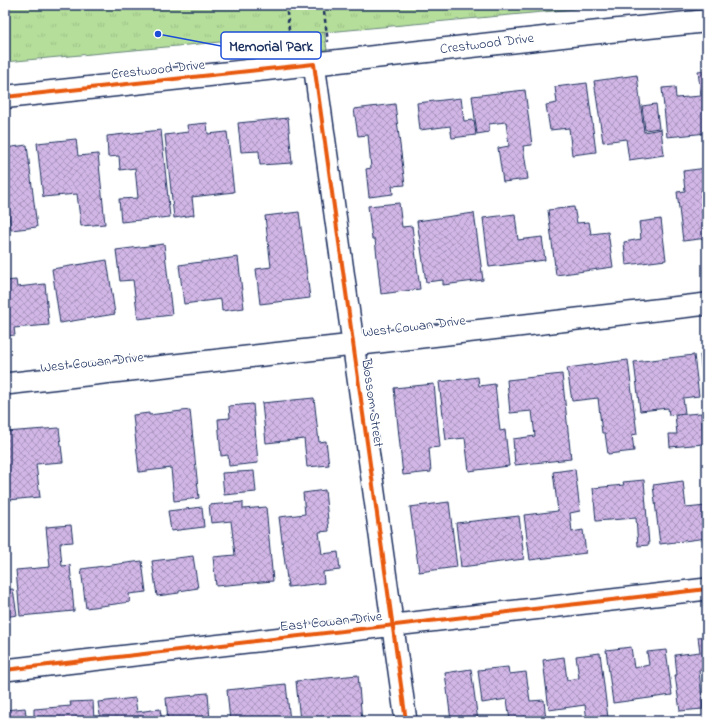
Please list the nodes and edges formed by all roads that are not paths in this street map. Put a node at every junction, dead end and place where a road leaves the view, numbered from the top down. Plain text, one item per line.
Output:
1 (707, 21) edge
2 (313, 64) junction
3 (5, 97) edge
4 (707, 304) edge
5 (353, 345) junction
6 (5, 384) edge
7 (707, 589) edge
8 (392, 626) junction
9 (5, 670) edge
10 (406, 721) edge

1 - 2 street, Crestwood Drive
2 - 3 street, Crestwood Drive
2 - 5 street, Blossom Street
4 - 5 street, West Cowan Drive
5 - 6 street, West Cowan Drive
5 - 8 street, Blossom Street
7 - 8 street, East Cowan Drive
8 - 9 street, East Cowan Drive
8 - 10 street, Blossom Street

